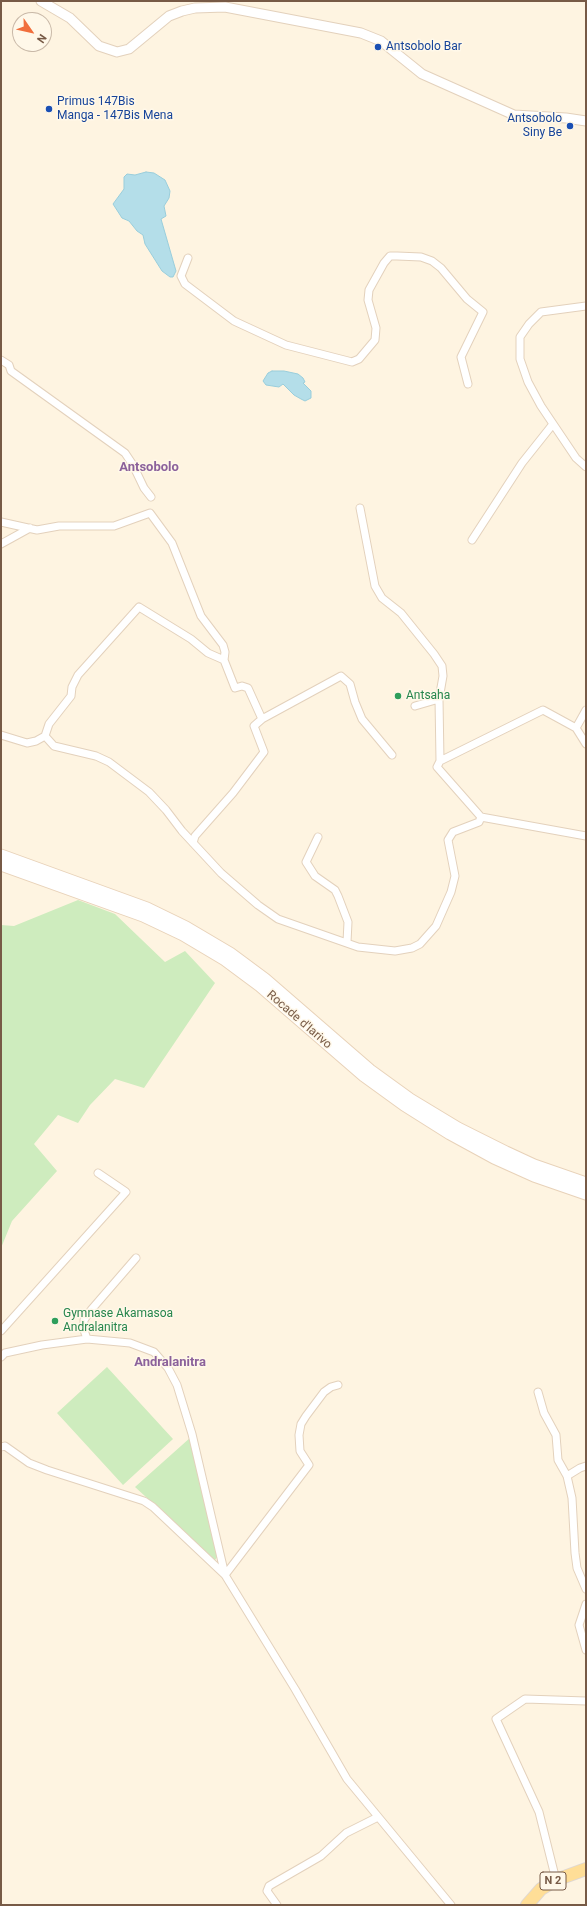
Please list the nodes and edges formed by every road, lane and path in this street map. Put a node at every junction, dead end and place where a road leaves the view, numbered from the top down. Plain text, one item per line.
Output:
1 (41, 1) edge
2 (586, 121) edge
3 (188, 258) dead end
4 (586, 306) edge
5 (1, 360) edge
6 (468, 384) dead end
7 (553, 424) junction
8 (586, 467) edge
9 (151, 497) dead end
10 (360, 508) dead end
11 (1, 522) edge
12 (30, 528) junction
13 (472, 540) dead end
14 (1, 544) edge
15 (224, 660) junction
16 (439, 699) junction
17 (415, 706) dead end
18 (586, 710) edge
19 (262, 719) junction
20 (576, 728) junction
21 (1, 735) edge
22 (45, 736) junction
23 (586, 744) edge
24 (392, 755) dead end
25 (440, 761) junction
26 (481, 817) junction
27 (586, 836) edge
28 (318, 838) dead end
29 (193, 843) junction
30 (1, 855) edge
31 (1, 865) edge
32 (347, 942) junction
33 (98, 1173) dead end
34 (586, 1183) edge
35 (586, 1194) edge
36 (136, 1258) dead end
37 (1, 1331) edge
38 (87, 1339) junction
39 (1, 1356) edge
40 (338, 1385) dead end
41 (538, 1392) dead end
42 (1, 1447) edge
43 (586, 1466) edge
44 (567, 1476) junction
45 (225, 1575) junction
46 (586, 1589) edge
47 (586, 1604) edge
48 (586, 1650) edge
49 (586, 1701) edge
50 (378, 1817) junction
51 (586, 1869) edge
52 (556, 1880) junction
53 (277, 1905) edge
54 (451, 1905) edge
55 (527, 1905) edge

1 - 2 street
3 - 6 street
4 - 7 street
5 - 9 street
7 - 8 street
7 - 13 street
10 - 16 street
11 - 12 street
12 - 14 street
12 - 15 street
15 - 19 street
15 - 22 street
16 - 17 street
16 - 25 street
18 - 20 street
19 - 24 street
19 - 29 street
20 - 23 street
20 - 25 street
21 - 22 street
22 - 29 street
25 - 26 street
26 - 27 street
26 - 32 street
28 - 32 street
29 - 32 street
30 - 34 main road, Rocade d'Iarivo
31 - 35 main road, Rocade d'Iarivo
33 - 37 street
36 - 38 street
38 - 39 street
38 - 45 street
40 - 45 street
41 - 44 street
42 - 45 street
43 - 44 street
44 - 46 street
45 - 50 street
47 - 48 street
49 - 52 street
50 - 53 street
50 - 54 street
51 - 52 main road, N 2
52 - 55 main road, N 2

